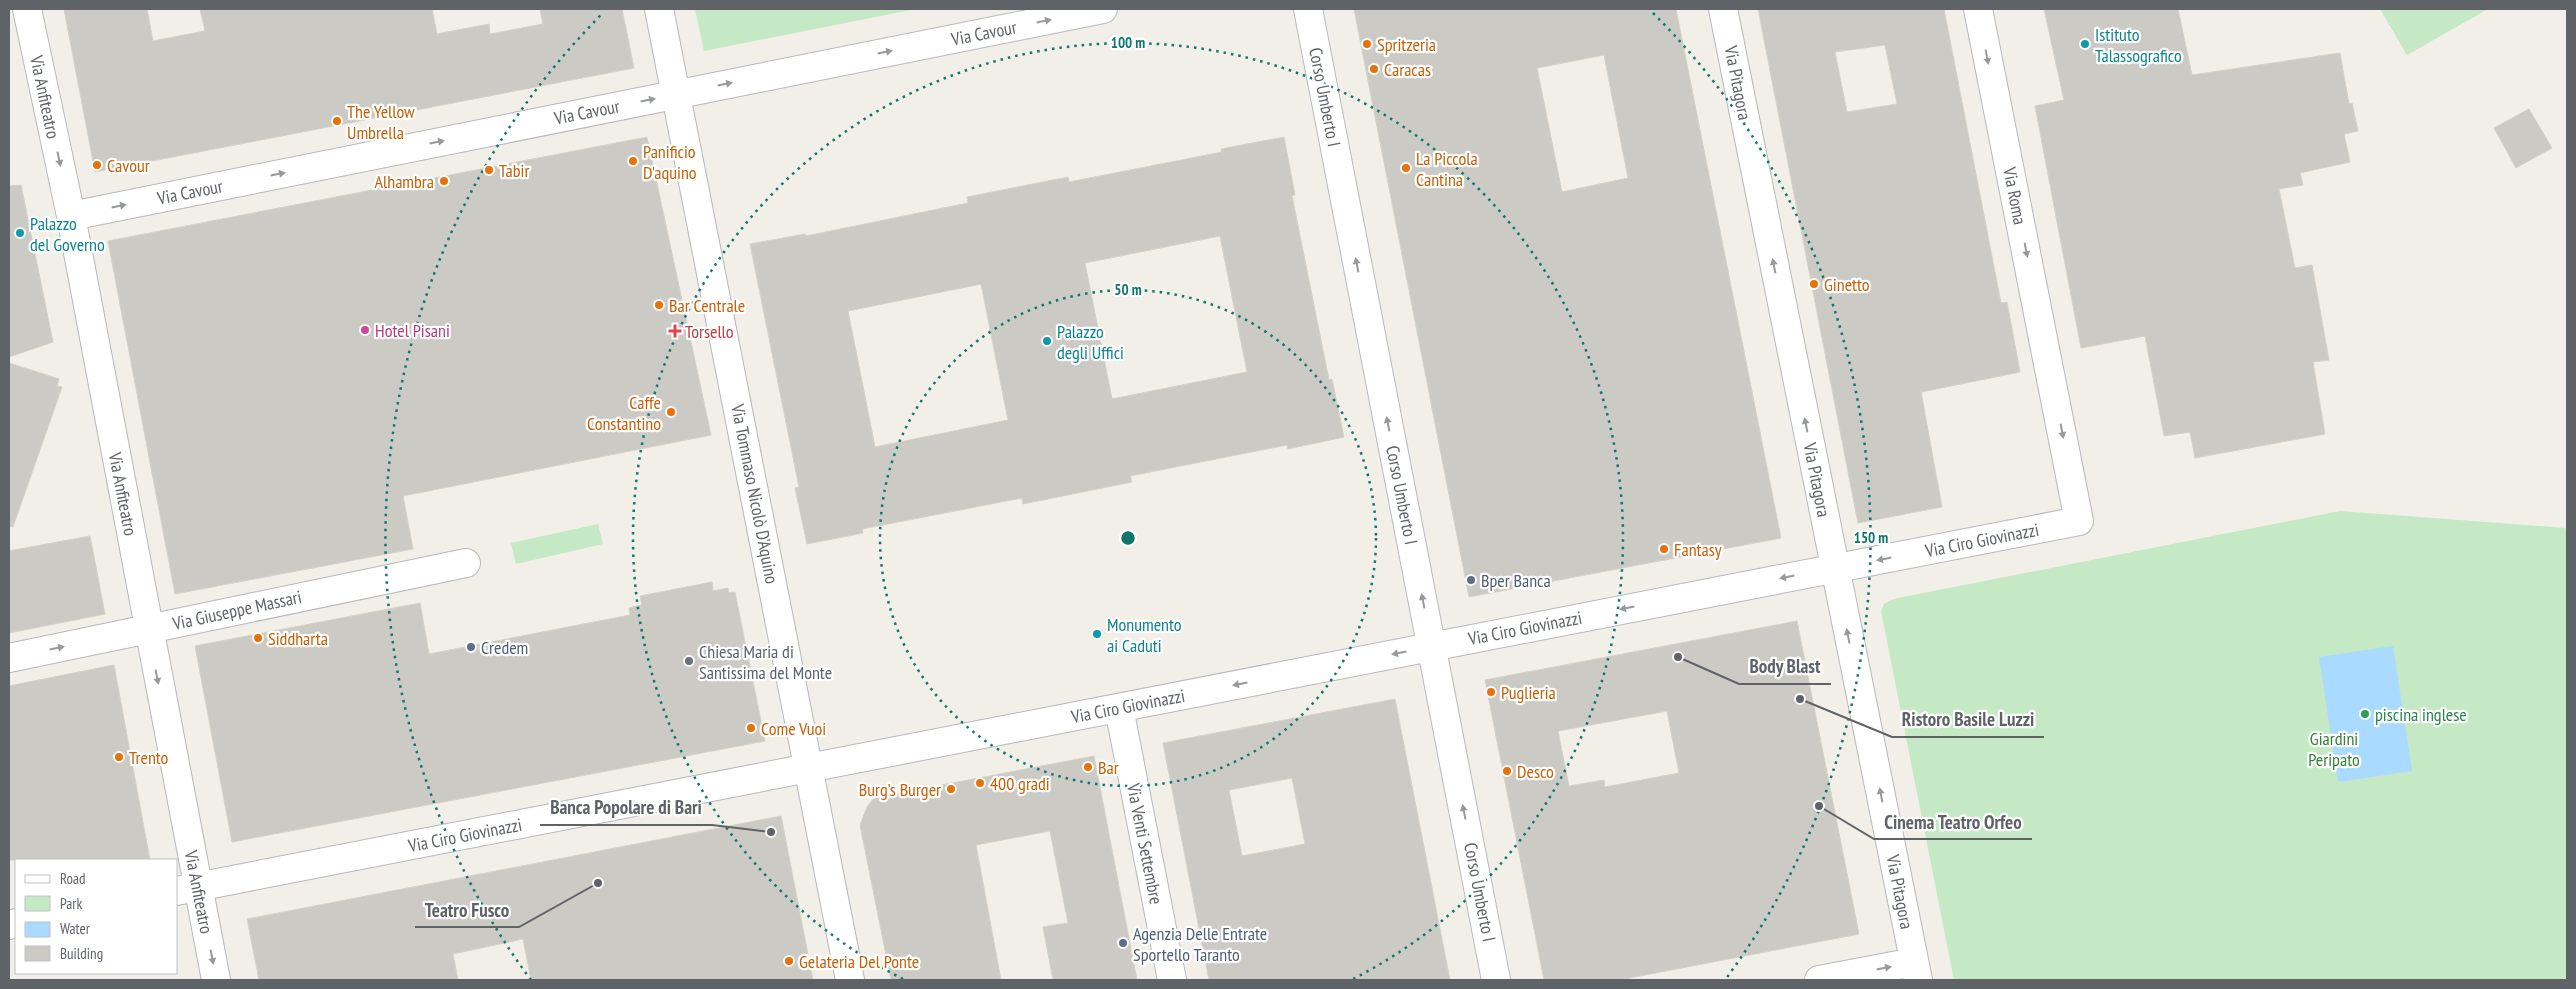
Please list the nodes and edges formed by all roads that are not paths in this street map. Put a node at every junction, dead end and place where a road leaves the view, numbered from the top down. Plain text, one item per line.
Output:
1 (27, 9) edge
2 (659, 9) edge
3 (1103, 9) edge
4 (1308, 9) edge
5 (1723, 9) edge
6 (1978, 9) edge
7 (678, 94) junction
8 (71, 216) junction
9 (2079, 521) joint
10 (466, 563) dead end
11 (1835, 568) junction
12 (148, 629) junction
13 (1432, 647) junction
14 (9, 658) edge
15 (1120, 708) junction
16 (809, 768) junction
17 (187, 889) edge
18 (1916, 971) edge
19 (216, 980) edge
20 (850, 980) edge
21 (1172, 980) edge
22 (1496, 980) edge
23 (1819, 980) edge

1 -> 8 street, Via Anfiteatro
2 - 7 street, Via Tommaso Nicolò D'Aquino
7 -> 3 street, Via Cavour
13 -> 4 street, Corso Umberto I
11 -> 5 street, Via Pitagora
6 -> 9 street, Via Roma
8 -> 7 street, Via Cavour
7 - 16 street, Via Tommaso Nicolò D'Aquino
8 - 12 street, Via Anfiteatro
9 -> 11 street, Via Ciro Giovinazzi
10 - 12 street, Via Giuseppe Massari
11 -> 13 street, Via Ciro Giovinazzi
18 -> 11 street, Via Pitagora
14 -> 12 street, Via Giuseppe Massari
12 -> 17 street, Via Anfiteatro
13 -> 15 street, Via Ciro Giovinazzi
22 -> 13 street, Corso Umberto I
15 - 16 street, Via Ciro Giovinazzi
15 - 21 street, Via Venti Settembre
16 - 17 street, Via Ciro Giovinazzi
16 - 20 street, Via Tommaso Nicolò D'Aquino
17 -> 19 street, Via Anfiteatro
23 -> 18 street

